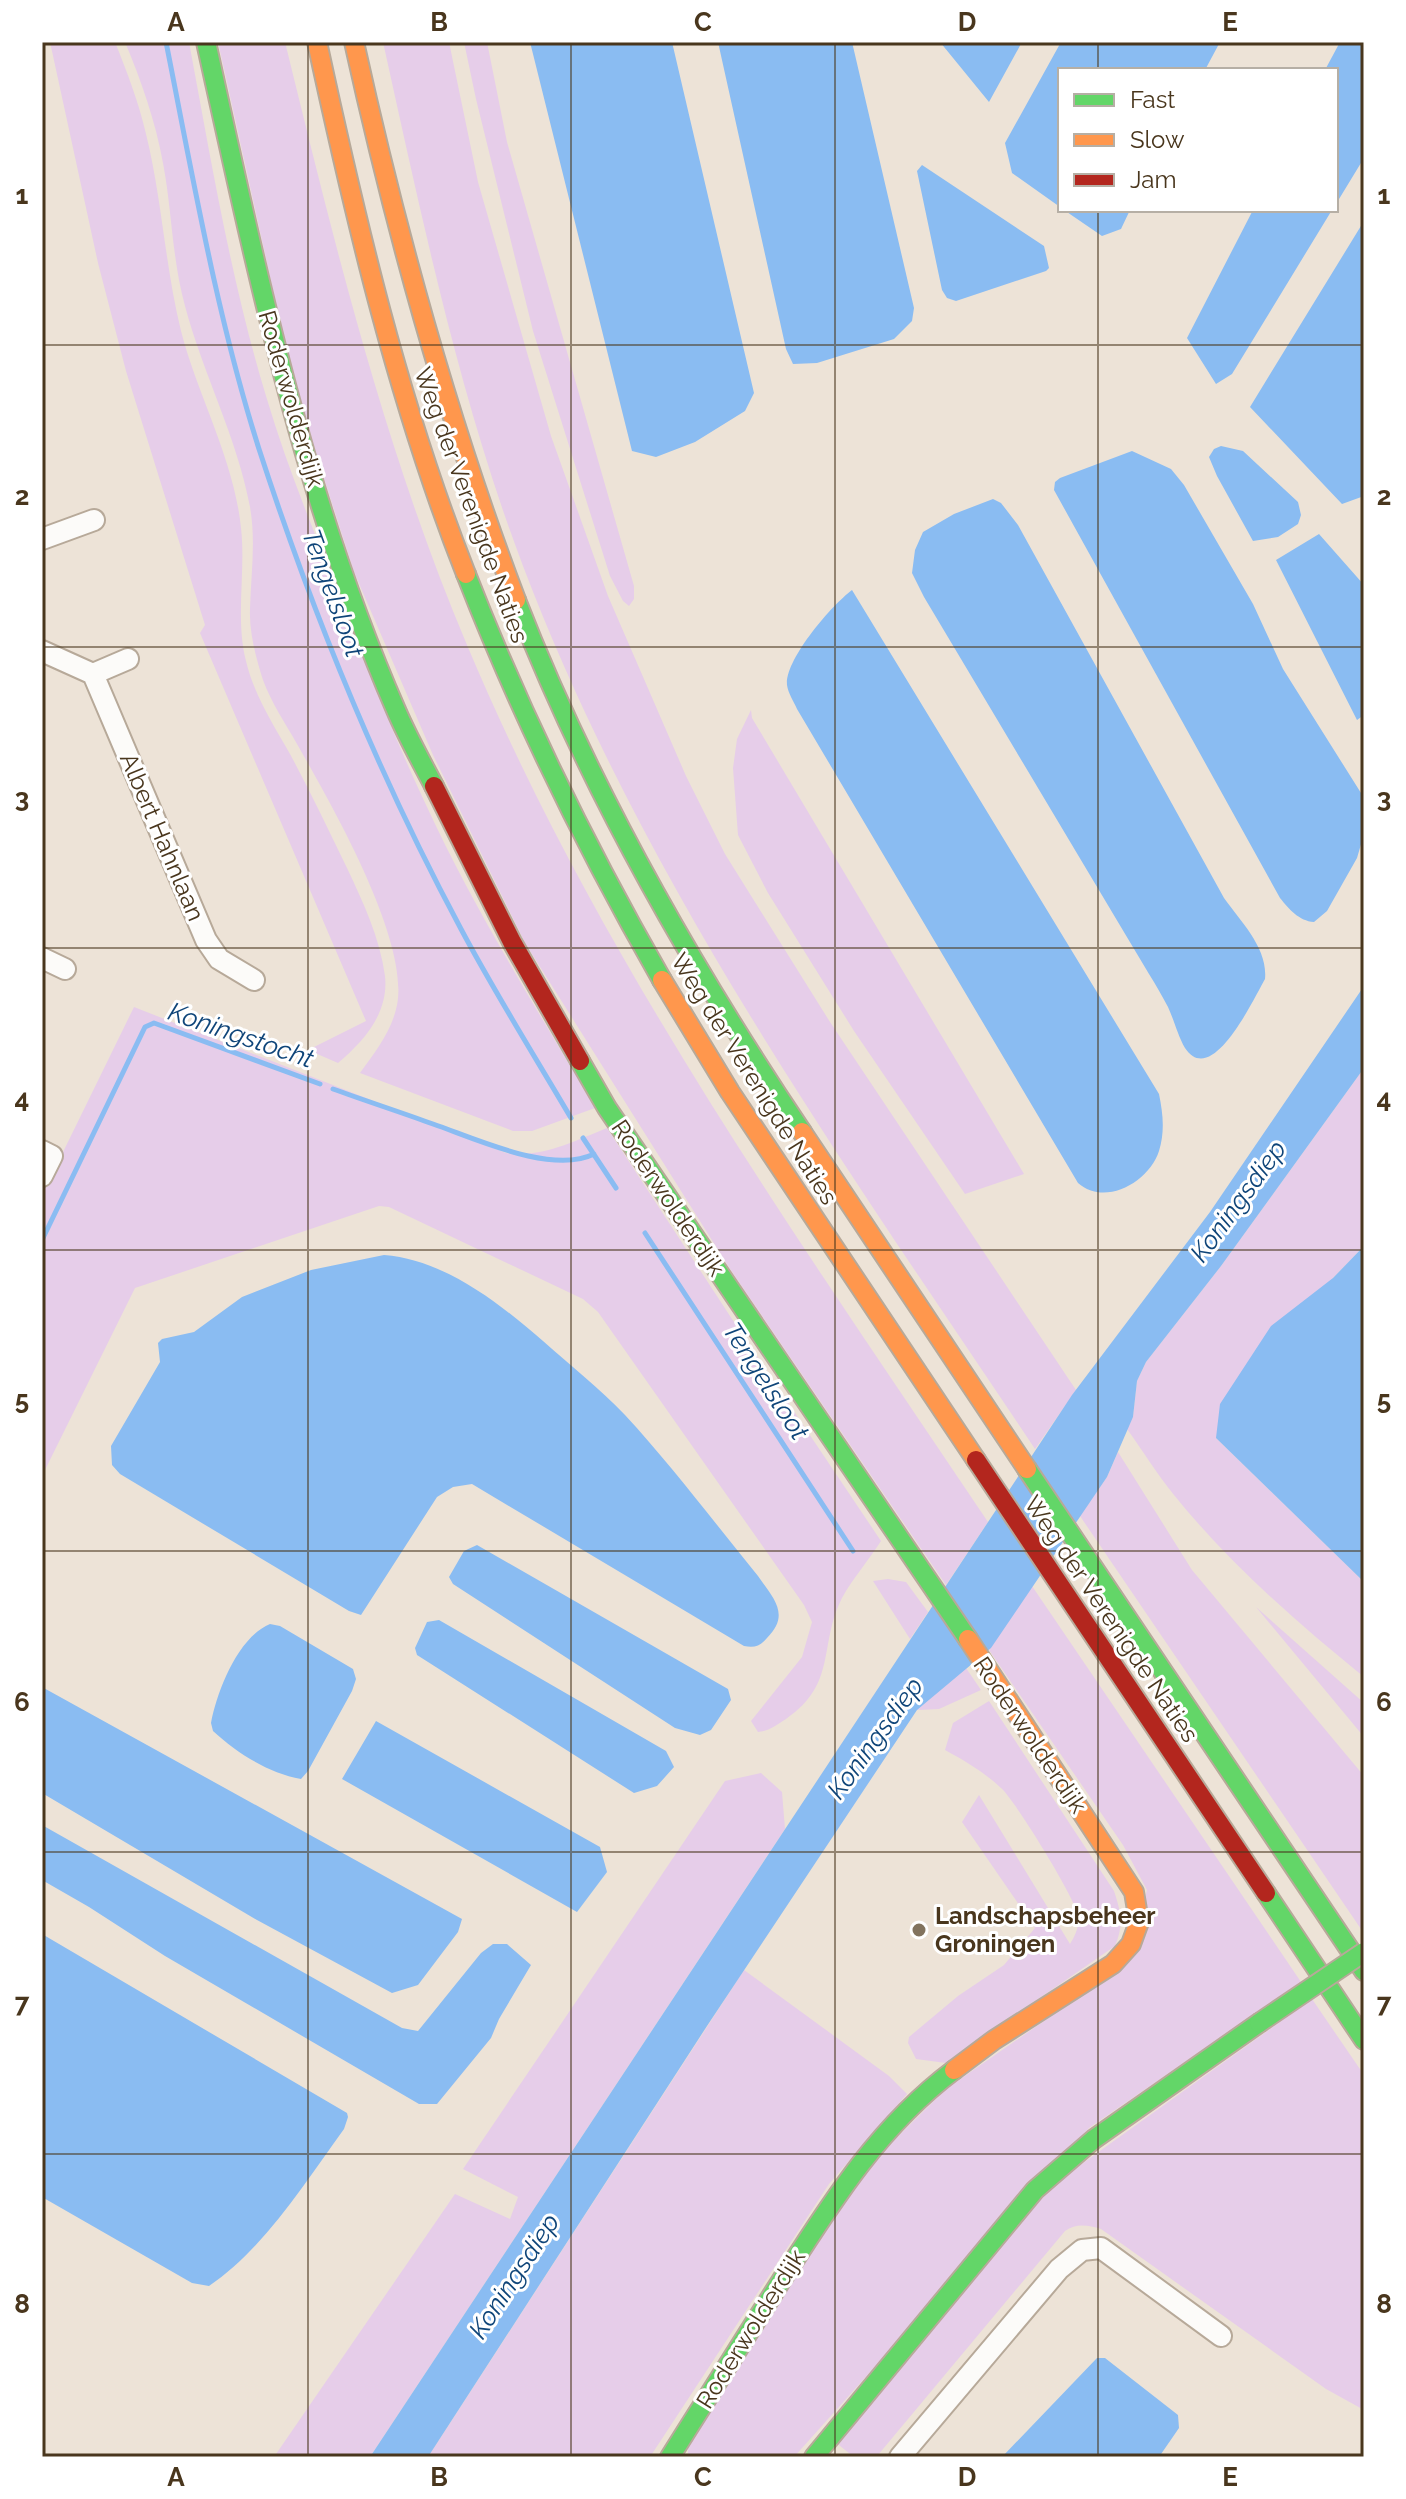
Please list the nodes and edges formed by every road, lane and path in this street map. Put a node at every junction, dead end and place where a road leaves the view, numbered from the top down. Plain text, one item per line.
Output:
1 (206, 42) edge
2 (317, 42) edge
3 (354, 42) edge
4 (94, 520) dead end
5 (42, 539) edge
6 (42, 651) edge
7 (128, 659) dead end
8 (93, 674) junction
9 (42, 958) edge
10 (65, 969) dead end
11 (254, 980) dead end
12 (42, 1151) edge
13 (42, 1176) edge
14 (1364, 1952) edge
15 (1364, 1971) edge
16 (1364, 2040) edge
17 (1221, 2336) dead end
18 (818, 2456) edge
19 (670, 2457) edge
20 (900, 2457) edge

1 - 19 main road, Roderwolderdijk
2 - 16 main road, Weg der Verenigde Naties
3 - 15 main road, Weg der Verenigde Naties
4 - 5 street
6 - 8 street
7 - 8 street
8 - 11 street, Albert Hahnlaan
9 - 10 street
12 - 13 street
14 - 18 main road, bridge
17 - 20 street

